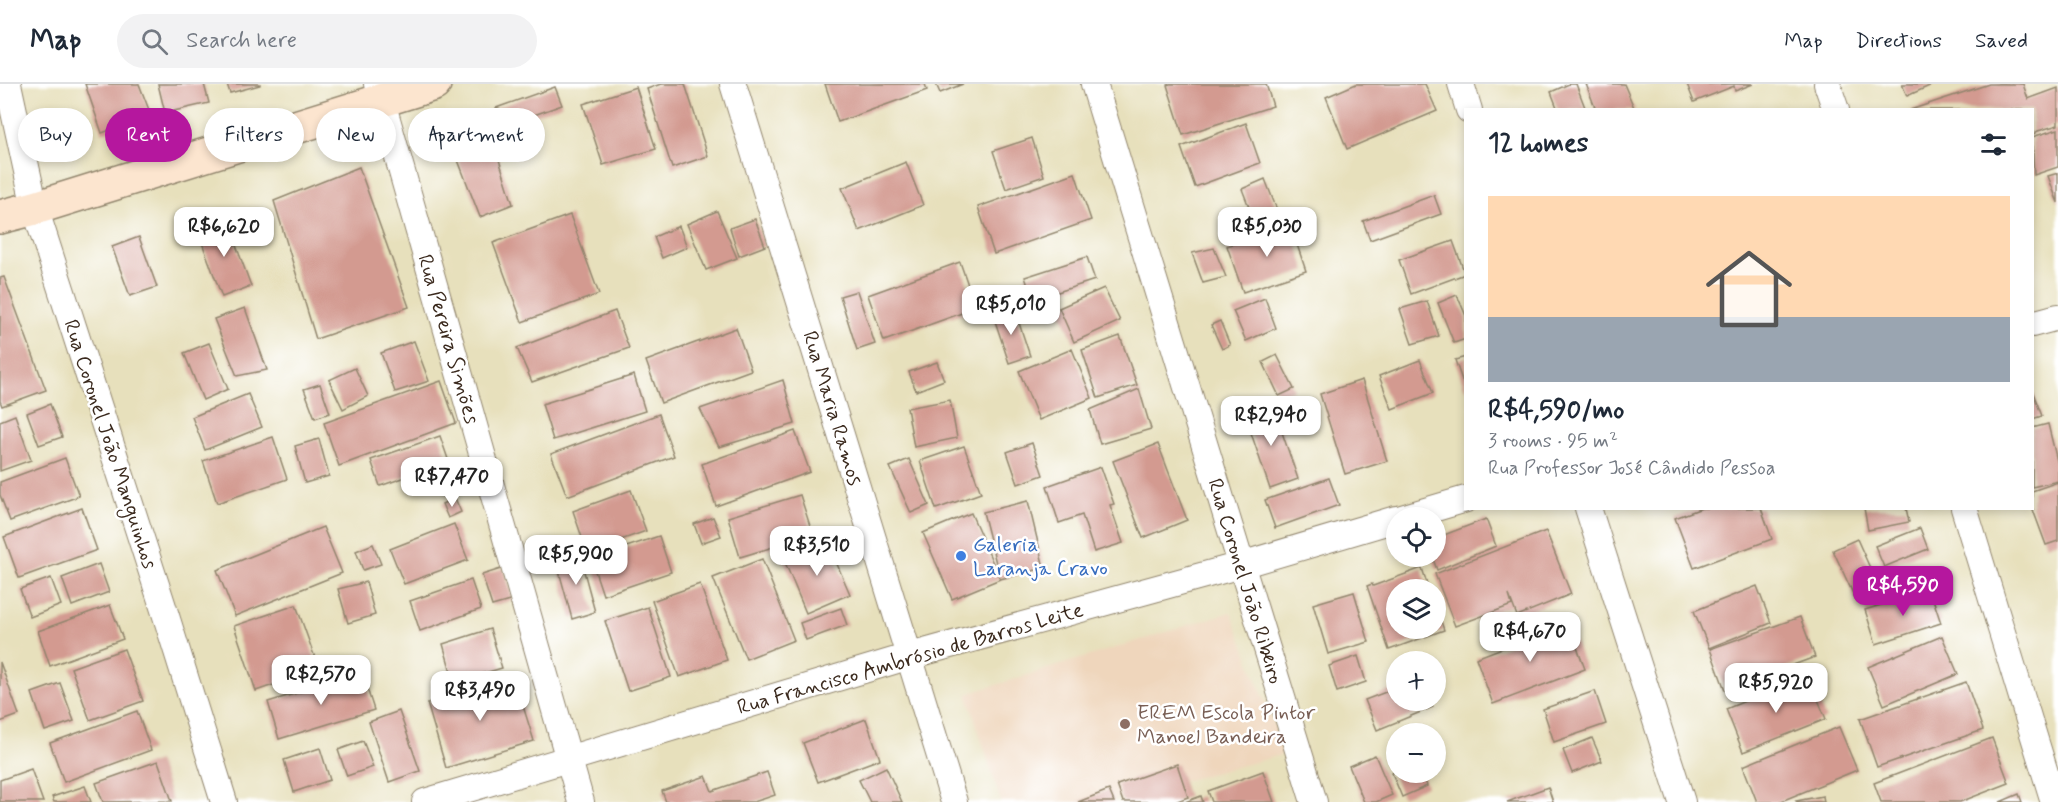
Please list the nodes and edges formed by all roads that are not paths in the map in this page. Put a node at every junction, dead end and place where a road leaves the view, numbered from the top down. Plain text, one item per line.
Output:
1 (8, 84) edge
2 (434, 84) edge
3 (733, 84) edge
4 (1094, 84) edge
5 (1461, 84) edge
6 (1827, 84) edge
7 (379, 92) edge
8 (1468, 108) edge
9 (1835, 108) edge
10 (34, 208) junction
11 (0, 217) edge
12 (2058, 317) edge
13 (2034, 323) edge
14 (1464, 500) edge
15 (1439, 507) edge
16 (1589, 510) edge
17 (1965, 510) edge
18 (1386, 522) edge
19 (1241, 565) junction
20 (910, 656) junction
21 (568, 759) junction
22 (224, 802) edge
23 (425, 802) edge
24 (581, 802) edge
25 (954, 802) edge
26 (1314, 802) edge
27 (1682, 802) edge
28 (2054, 802) edge

1 - 10 street, Rua Coronel João Manguinhos
2 - 7 street
3 - 20 street, Rua Maria Ramos
4 - 19 street, Rua Coronel João Ribeiro
5 - 8 street
6 - 9 street
7 - 10 street
7 - 21 street, Rua Pereira Simões
10 - 11 street
10 - 22 street, Rua Coronel João Manguinhos
12 - 13 street
14 - 15 street
16 - 27 street
17 - 28 street
18 - 19 street, Rua Francisco Ambrósio de Barros Leite
19 - 20 street, Rua Francisco Ambrósio de Barros Leite
19 - 26 street, Rua Coronel João Ribeiro
20 - 21 street, Rua Francisco Ambrósio de Barros Leite
20 - 25 street, Rua Maria Ramos
21 - 23 street, Rua Francisco Ambrósio de Barros Leite
21 - 24 street, Rua Pereira Simões

